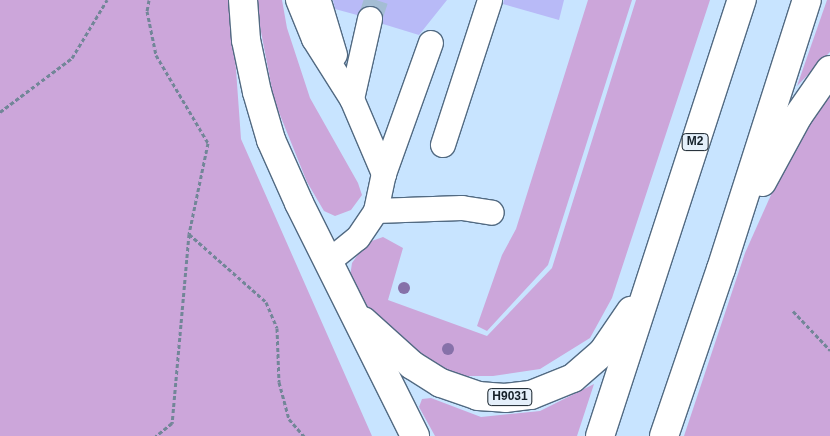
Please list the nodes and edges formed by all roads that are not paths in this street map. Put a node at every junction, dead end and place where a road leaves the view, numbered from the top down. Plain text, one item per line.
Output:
1 (243, 0) edge
2 (298, 0) edge
3 (490, 0) edge
4 (742, 0) edge
5 (807, 0) edge
6 (320, 4) dead end
7 (370, 19) tunnel mouth
8 (431, 43) dead end
9 (830, 70) edge
10 (352, 99) junction
11 (443, 145) dead end
12 (384, 174) junction
13 (376, 211) junction
14 (492, 213) dead end
15 (328, 262) junction
16 (721, 269) junction
17 (649, 285) junction
18 (351, 310) junction
19 (415, 436) edge
20 (600, 436) edge
21 (664, 436) edge

1 - 15 highway, Н9031
2 - 10 lane
3 - 11 lane
4 - 17 highway, М2
5 - 16 highway
6 - 10 lane
7 - 10 lane
8 - 12 lane
9 - 16 highway
10 - 12 lane
12 - 13 lane
13 - 14 lane
13 - 15 lane
15 - 18 highway, Н9031
16 - 21 highway
17 - 18 highway, Н9031
17 - 20 highway, М2
18 - 19 highway, Н9031

